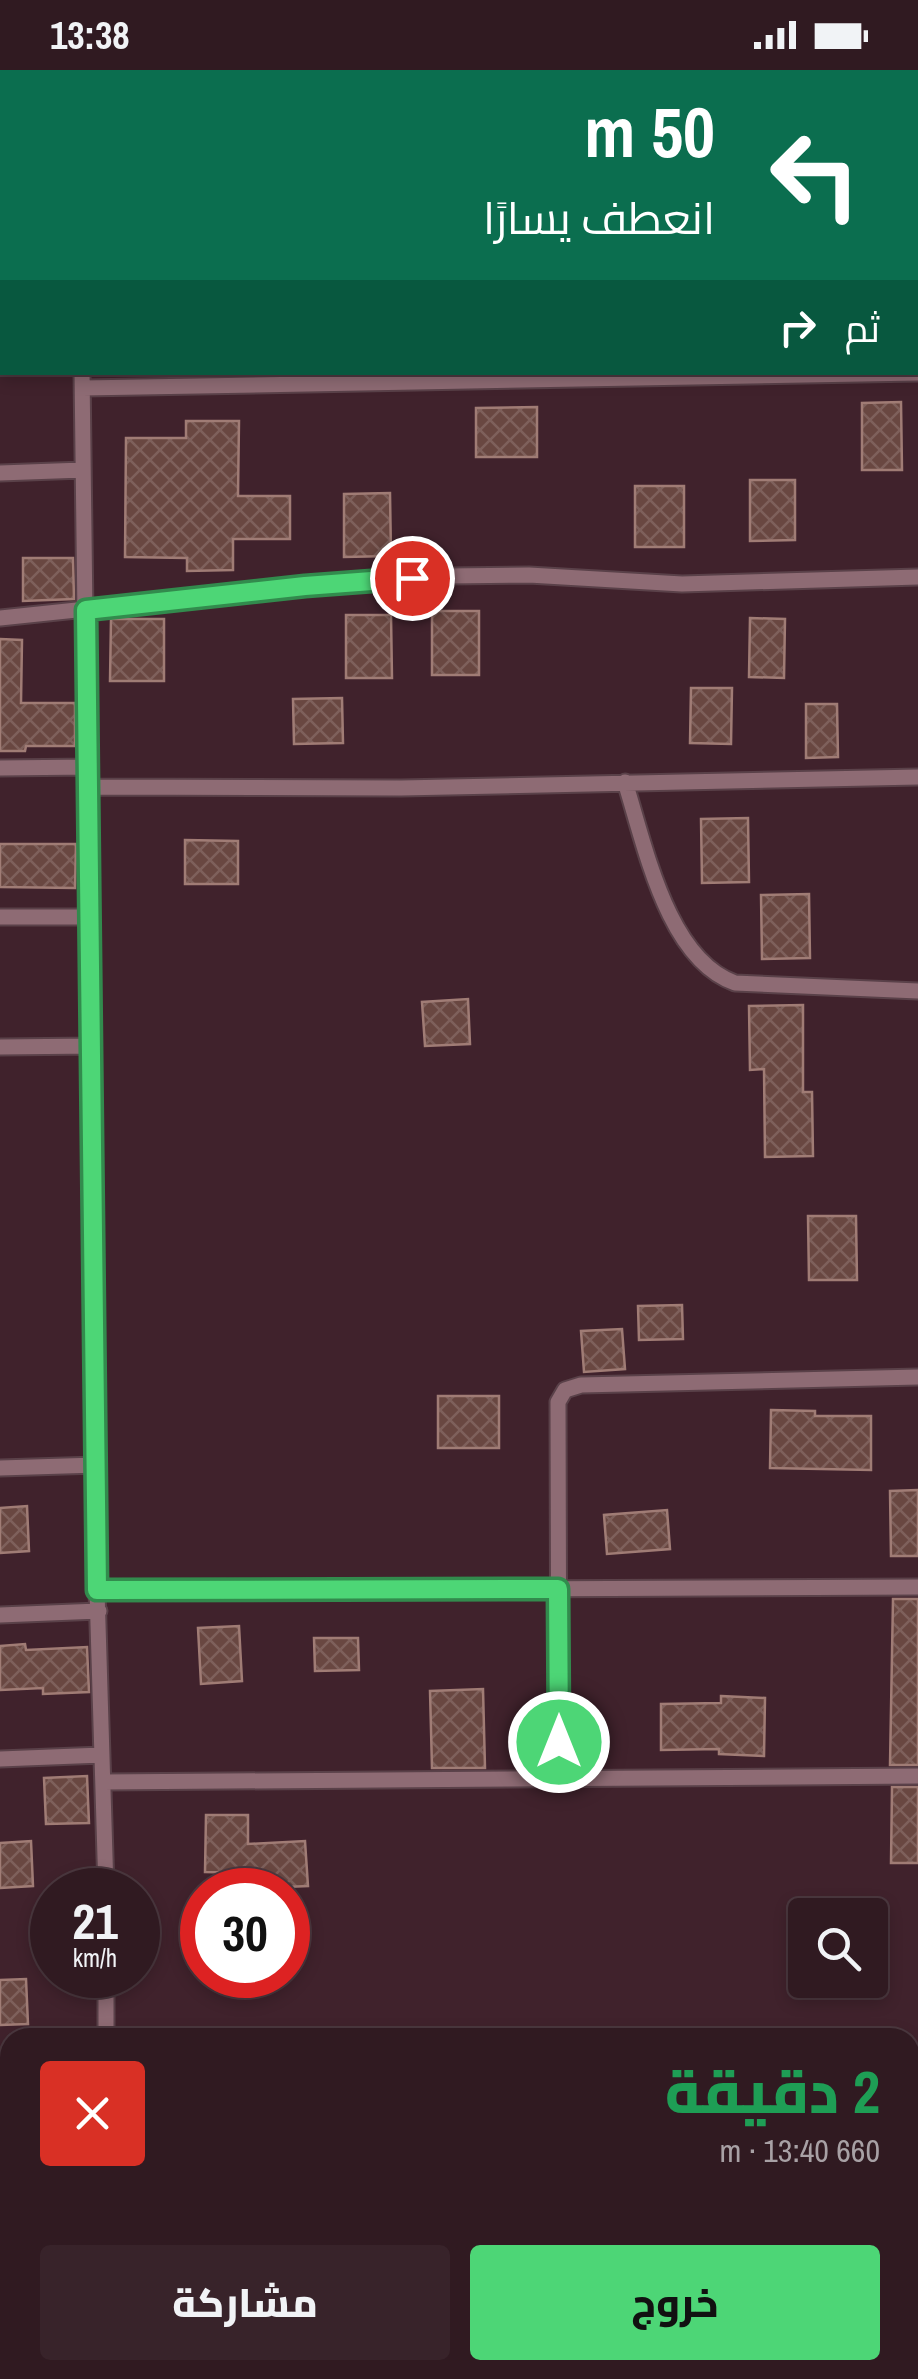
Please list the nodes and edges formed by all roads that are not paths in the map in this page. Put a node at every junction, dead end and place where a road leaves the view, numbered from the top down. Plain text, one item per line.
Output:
1 (679, 375) edge
2 (82, 380) edge
3 (83, 470) junction
4 (0, 472) edge
5 (918, 577) edge
6 (86, 610) junction
7 (0, 618) edge
8 (89, 767) junction
9 (0, 768) edge
10 (918, 777) edge
11 (625, 782) junction
12 (90, 787) junction
13 (0, 917) edge
14 (91, 917) junction
15 (918, 991) edge
16 (92, 1046) junction
17 (0, 1047) edge
18 (918, 1378) edge
19 (98, 1466) junction
20 (0, 1468) edge
21 (918, 1587) edge
22 (558, 1589) junction
23 (97, 1590) junction
24 (99, 1611) junction
25 (0, 1615) edge
26 (102, 1755) junction
27 (0, 1759) edge
28 (918, 1776) edge
29 (559, 1780) junction
30 (104, 1782) junction
31 (106, 1868) edge
32 (106, 1998) edge
33 (106, 2028) edge

1 - 2 street
2 - 3 street
3 - 4 street
3 - 6 street
5 - 6 street
6 - 7 street
6 - 8 street
8 - 9 street
8 - 12 street
10 - 11 street
11 - 12 street
11 - 15 street
12 - 14 street
13 - 14 street
14 - 16 street
16 - 17 street
16 - 19 street
18 - 22 street
19 - 20 street
19 - 23 street
21 - 22 street
22 - 23 street
22 - 29 street
23 - 24 street
24 - 25 street
24 - 26 street
26 - 27 street
26 - 30 street
28 - 29 street
29 - 30 street
30 - 31 street
32 - 33 street

